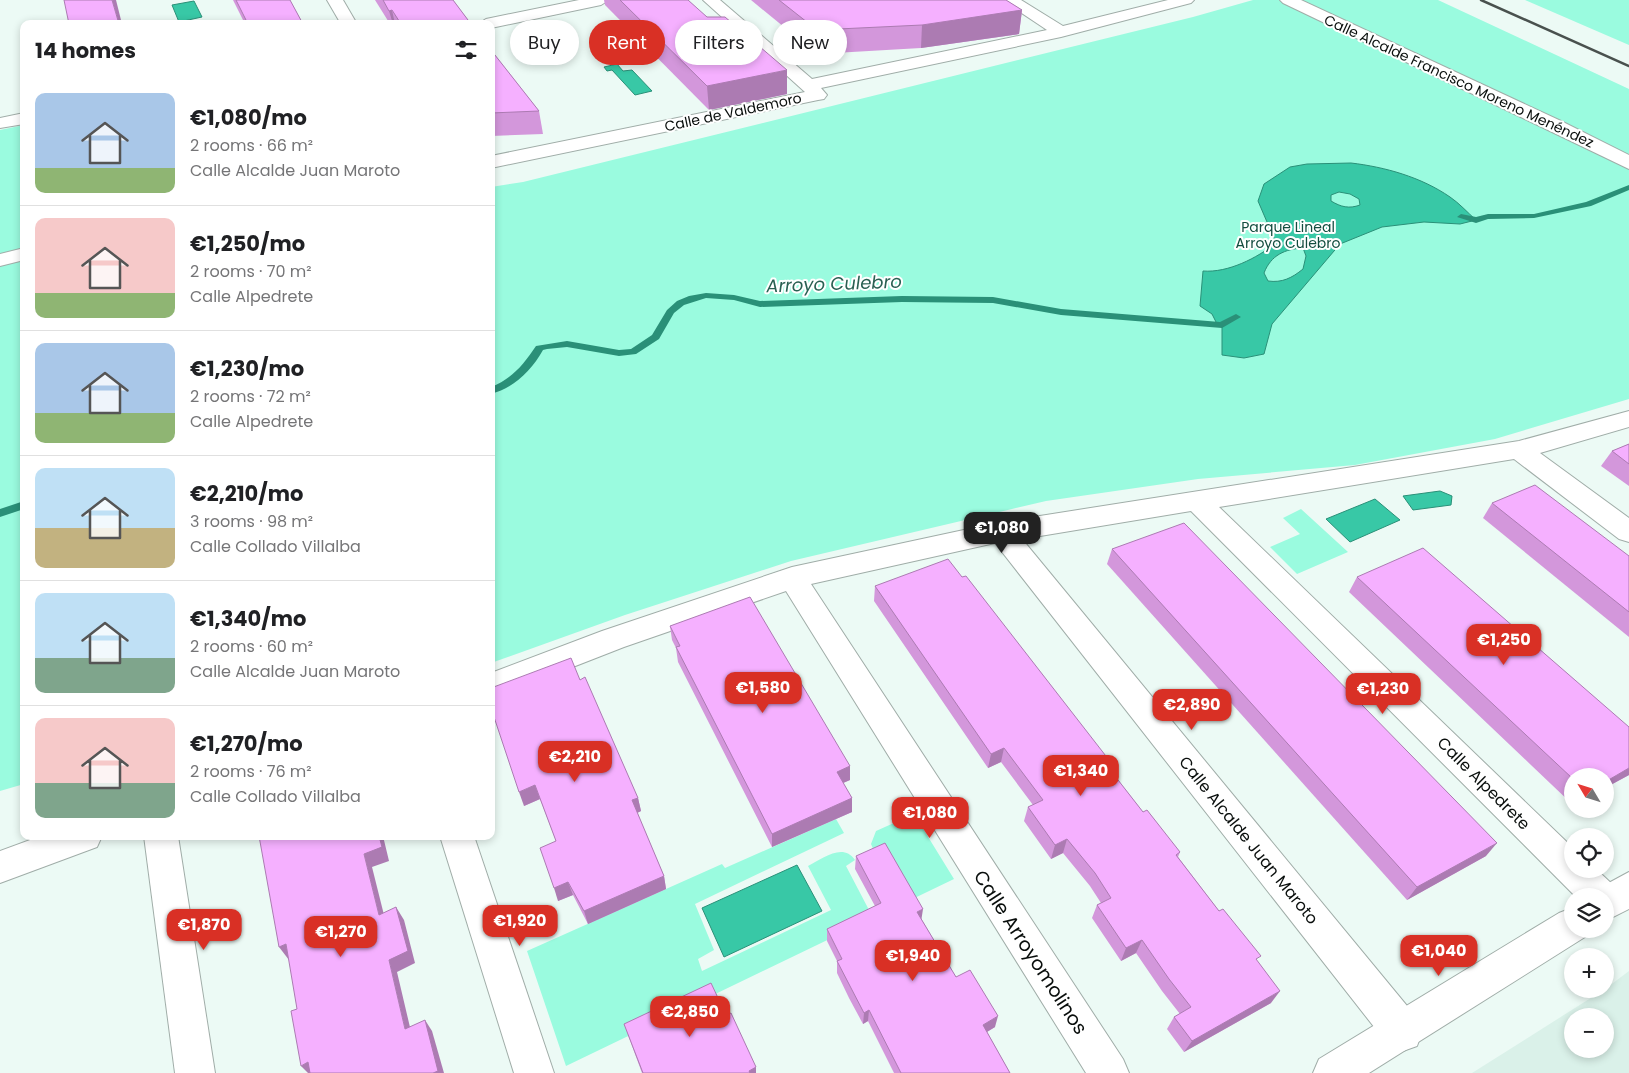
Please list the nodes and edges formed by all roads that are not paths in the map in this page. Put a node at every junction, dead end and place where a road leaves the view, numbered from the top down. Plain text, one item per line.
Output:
1 (336, 0) edge
2 (600, 0) edge
3 (711, 0) edge
4 (1010, 0) edge
5 (1186, 0) edge
6 (1288, 0) edge
7 (346, 20) edge
8 (495, 22) edge
9 (1061, 32) junction
10 (808, 85) junction
11 (20, 119) edge
12 (0, 123) edge
13 (495, 161) edge
14 (1629, 163) edge
15 (20, 255) edge
16 (0, 260) edge
17 (1629, 419) edge
18 (1519, 450) junction
19 (1198, 502) junction
20 (1001, 532) junction
21 (1629, 532) edge
22 (792, 578) junction
23 (495, 684) edge
24 (75, 840) edge
25 (162, 840) edge
26 (457, 840) edge
27 (0, 867) edge
28 (1598, 888) edge
29 (1564, 929) edge
30 (1403, 1032) junction
31 (195, 1073) edge
32 (534, 1073) edge
33 (1109, 1073) edge
34 (1333, 1073) edge

1 - 7 street
2 - 8 street
3 - 10 street
4 - 9 street
5 - 9 street, Calle de Valdemoro
6 - 14 street, Calle Alcalde Francisco Moreno Menéndez
9 - 10 street, Calle de Valdemoro
10 - 13 street, Calle de Valdemoro
11 - 12 street
15 - 16 street
17 - 18 street
18 - 19 street
18 - 21 street
19 - 20 street
19 - 28 street, Calle Alpedrete
20 - 22 street
20 - 30 street, Calle Alcalde Juan Maroto
22 - 23 street
22 - 33 street, Calle Arroyomolinos
24 - 27 street
25 - 31 street
26 - 32 street
29 - 30 street
30 - 34 street

